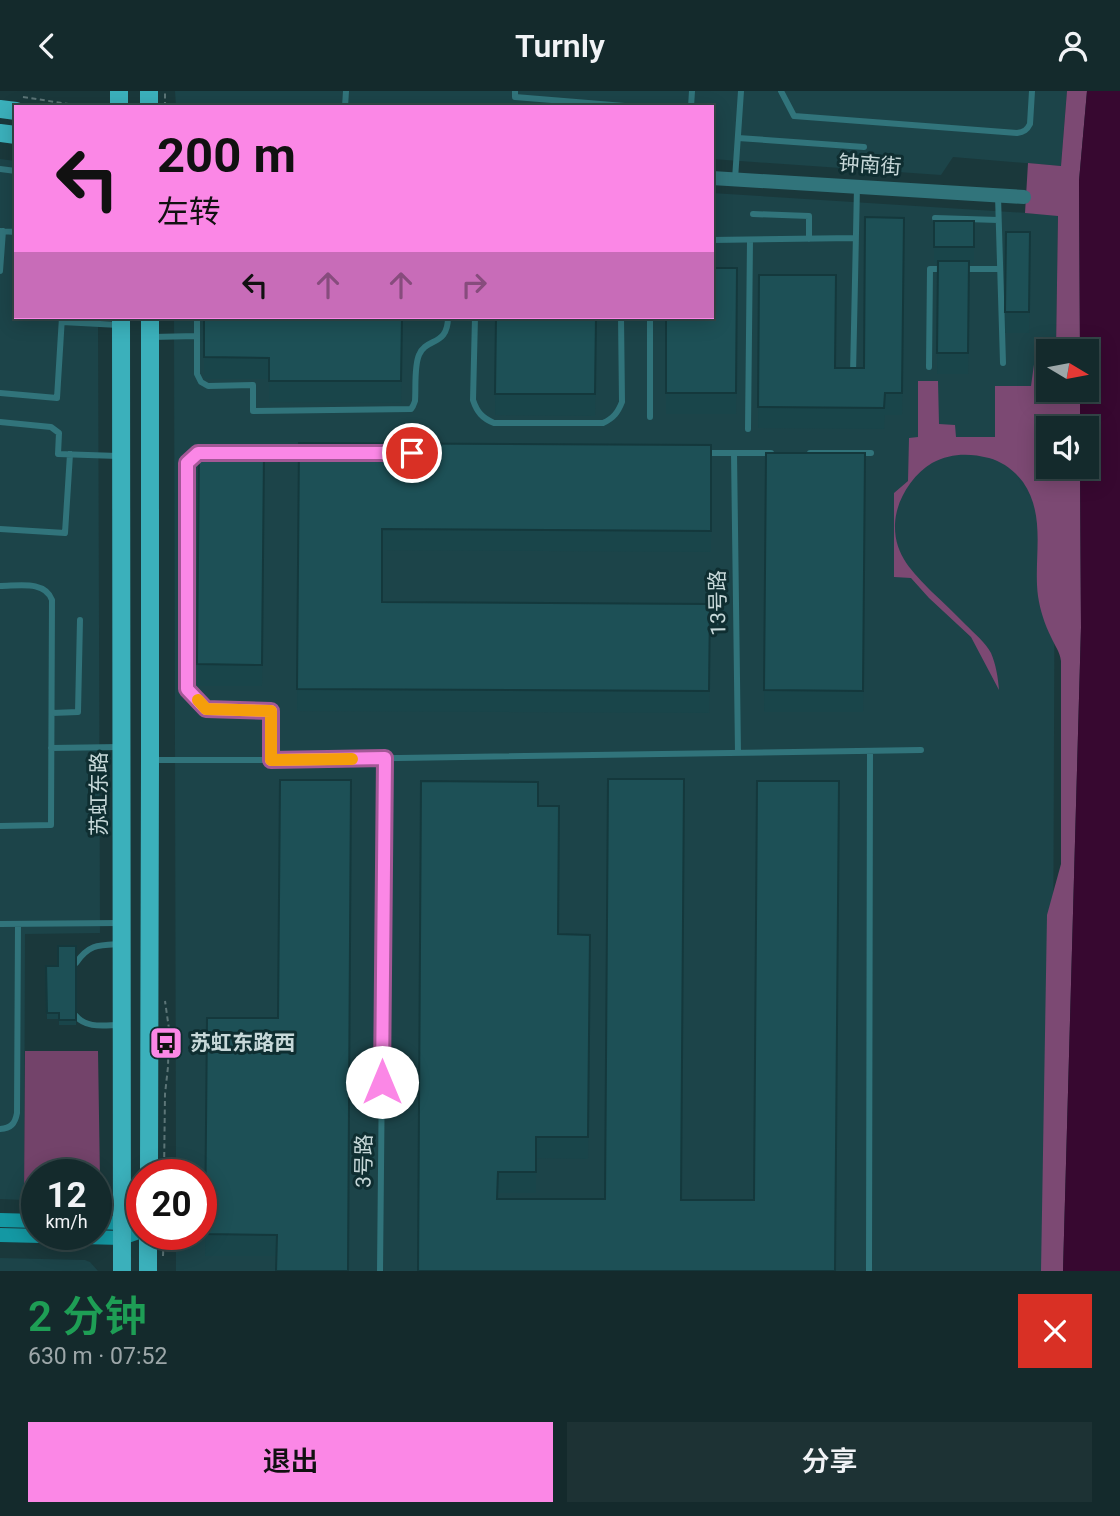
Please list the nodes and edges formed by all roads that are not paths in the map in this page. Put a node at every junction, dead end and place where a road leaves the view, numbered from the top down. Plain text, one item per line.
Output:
1 (515, 91) edge
2 (541, 91) edge
3 (741, 91) edge
4 (781, 91) edge
5 (1032, 91) edge
6 (543, 99) junction
7 (597, 105) edge
8 (737, 138) junction
9 (864, 147) dead end
10 (714, 178) edge
11 (735, 179) junction
12 (857, 187) junction
13 (998, 196) junction
14 (1024, 197) dead end
15 (753, 214) dead end
16 (935, 218) edge
17 (998, 220) junction
18 (856, 227) junction
19 (868, 228) edge
20 (1, 231) edge
21 (809, 239) junction
22 (855, 239) junction
23 (714, 240) edge
24 (750, 240) junction
25 (1000, 269) junction
26 (0, 271) edge
27 (62, 319) edge
28 (149, 319) edge
29 (197, 319) edge
30 (449, 319) edge
31 (475, 319) edge
32 (621, 319) edge
33 (650, 319) edge
34 (121, 321) edge
35 (197, 336) junction
36 (150, 337) junction
37 (1003, 363) dead end
38 (929, 367) dead end
39 (853, 385) edge
40 (0, 393) edge
41 (650, 417) dead end
42 (0, 422) edge
43 (748, 429) dead end
44 (211, 453) edge
45 (253, 453) edge
46 (307, 453) edge
47 (693, 453) edge
48 (734, 453) junction
49 (775, 453) edge
50 (803, 453) edge
51 (871, 453) dead end
52 (70, 454) junction
53 (121, 457) junction
54 (0, 529) edge
55 (0, 586) edge
56 (80, 620) dead end
57 (51, 713) junction
58 (122, 747) junction
59 (51, 748) junction
60 (921, 750) dead end
61 (870, 751) junction
62 (738, 753) junction
63 (385, 758) junction
64 (150, 760) junction
65 (271, 760) junction
66 (0, 826) edge
67 (122, 923) junction
68 (0, 924) edge
69 (18, 924) junction
70 (122, 943) junction
71 (76, 963) edge
72 (76, 1016) edge
73 (122, 1025) junction
74 (0, 1129) edge
75 (149, 1159) edge
76 (0, 1220) edge
77 (21, 1221) edge
78 (112, 1227) edge
79 (122, 1230) junction
80 (126, 1230) edge
81 (0, 1235) edge
82 (148, 1250) edge
83 (122, 1271) edge
84 (148, 1271) edge
85 (380, 1271) edge
86 (869, 1271) edge

1 - 6 lane
2 - 6 lane
3 - 8 lane
4 - 5 lane
6 - 7 lane
8 - 9 lane
8 - 11 lane
10 - 11 street, 钟南街
11 - 12 street, 钟南街
12 - 13 street, 钟南街
12 - 18 lane
13 - 14 street, 钟南街
13 - 17 lane
15 - 21 lane
16 - 17 lane
17 - 25 lane
18 - 19 lane
18 - 22 lane
20 - 26 lane
21 - 22 lane
21 - 24 lane
22 - 39 lane
23 - 24 lane
24 - 43 lane
25 - 37 lane
25 - 38 lane
27 - 34 lane
27 - 40 lane
28 - 36 main road
29 - 35 lane
30 - 35 lane
31 - 32 lane
33 - 41 lane
34 - 53 main road, 苏虹东路
35 - 36 lane
36 - 64 main road
42 - 52 lane
44 - 65 lane
45 - 46 lane
47 - 48 lane
48 - 49 lane
48 - 62 lane, 13号路
50 - 51 lane
52 - 53 lane
52 - 54 lane
53 - 58 main road, 苏虹东路
55 - 57 lane
56 - 57 lane
57 - 59 lane
58 - 59 lane
58 - 67 main road, 苏虹东路
59 - 66 lane
60 - 61 lane
61 - 62 lane
61 - 86 lane
62 - 63 lane
63 - 65 lane
63 - 85 lane, 3号路
64 - 65 lane
64 - 75 main road
67 - 69 lane
67 - 70 main road, 苏虹东路
68 - 69 lane
69 - 74 lane
70 - 71 lane
70 - 73 main road, 苏虹东路
72 - 73 lane
73 - 79 main road, 苏虹东路
76 - 77 main road
78 - 79 main road
79 - 80 main road
79 - 81 main road
79 - 83 main road, 苏虹东路
82 - 84 main road

